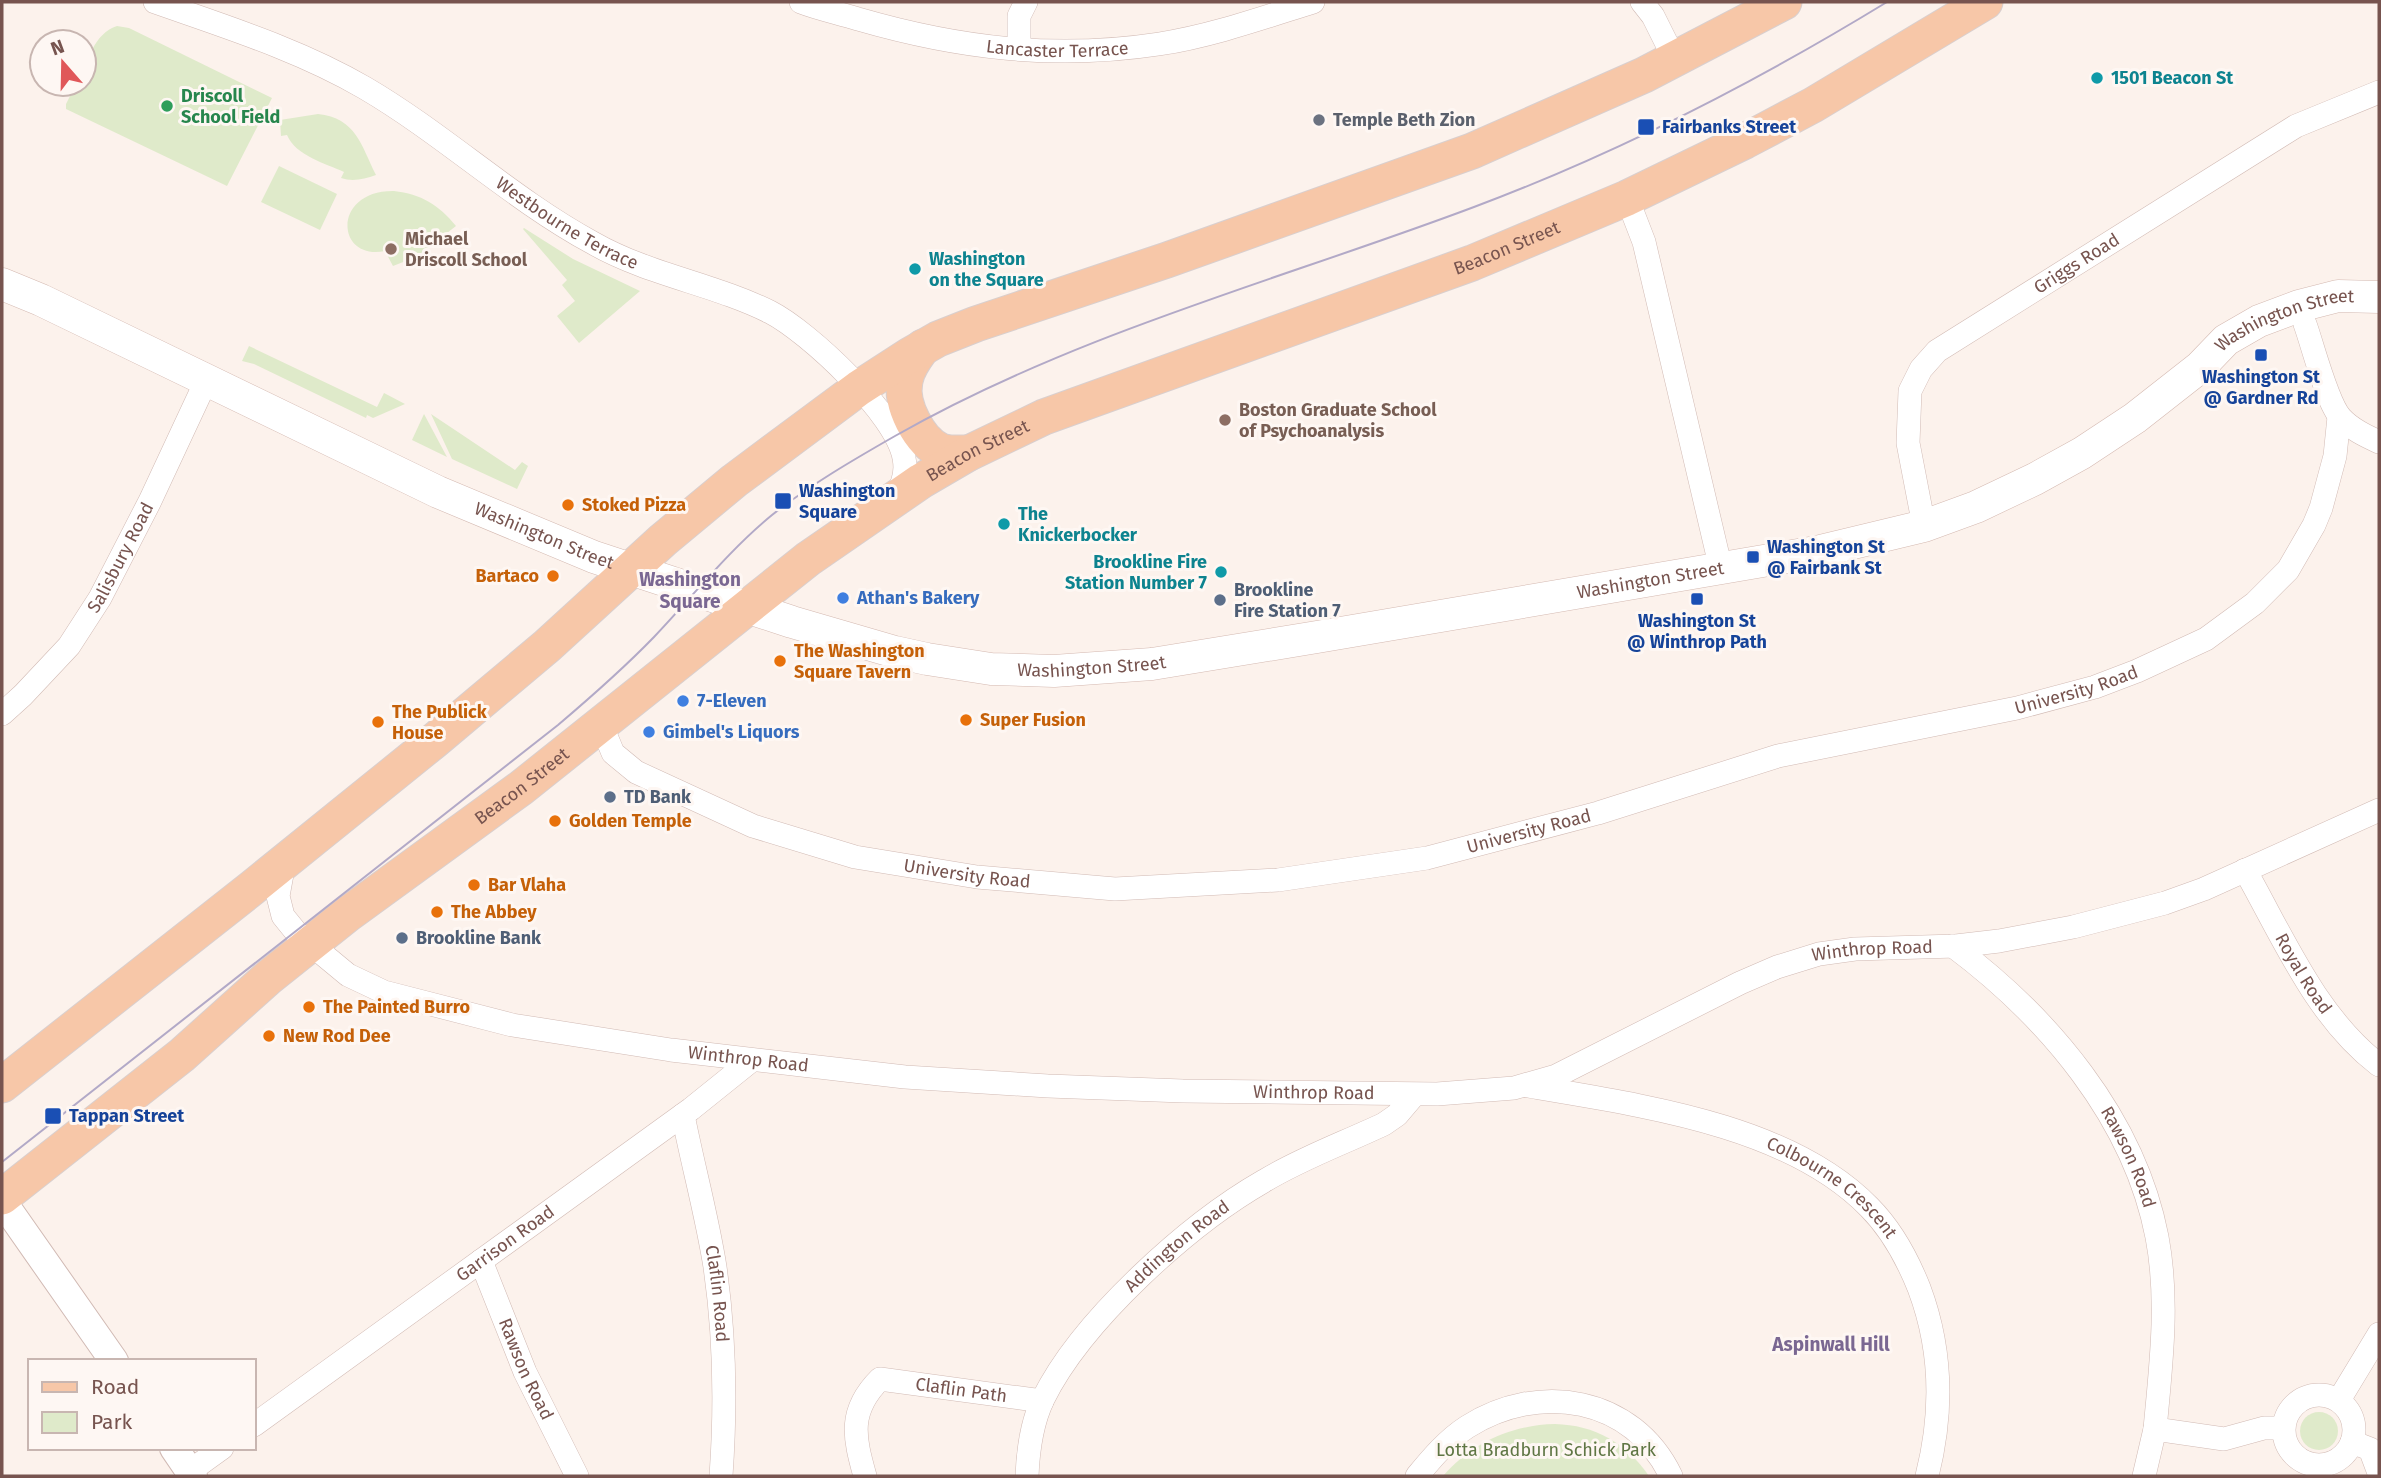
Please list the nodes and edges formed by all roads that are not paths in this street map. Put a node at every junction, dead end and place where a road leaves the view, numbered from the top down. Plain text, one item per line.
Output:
1 (155, 2) edge
2 (801, 2) edge
3 (1026, 2) edge
4 (1313, 2) edge
5 (1642, 2) edge
6 (1784, 2) edge
7 (1985, 2) edge
8 (1018, 49) junction
9 (1675, 60) junction
10 (2379, 92) edge
11 (1627, 198) junction
12 (2, 284) edge
13 (2379, 297) edge
14 (2379, 304) edge
15 (2305, 324) junction
16 (923, 347) junction
17 (2200, 367) junction
18 (208, 379) junction
19 (859, 388) junction
20 (2339, 417) junction
21 (2379, 442) edge
22 (968, 453) junction
23 (892, 500) junction
24 (1924, 526) junction
25 (632, 569) junction
26 (1721, 569) junction
27 (748, 608) junction
28 (2, 714) edge
29 (601, 724) junction
30 (2379, 810) edge
31 (284, 863) junction
32 (2245, 870) junction
33 (311, 945) junction
34 (1953, 946) junction
35 (752, 1060) junction
36 (2379, 1065) edge
37 (2, 1085) edge
38 (1525, 1085) junction
39 (1414, 1095) junction
40 (683, 1115) junction
41 (2, 1199) edge
42 (481, 1261) junction
43 (2379, 1334) edge
44 (113, 1359) edge
45 (2339, 1400) junction
46 (1042, 1401) junction
47 (256, 1424) edge
48 (2283, 1427) junction
49 (2155, 1429) junction
50 (2352, 1442) junction
51 (175, 1450) edge
52 (220, 1450) edge
53 (2315, 1471) edge
54 (2379, 1472) edge
55 (192, 1474) edge
56 (577, 1476) edge
57 (721, 1476) edge
58 (865, 1476) edge
59 (1027, 1476) edge
60 (1417, 1476) edge
61 (1671, 1476) edge
62 (1927, 1476) edge
63 (2144, 1476) edge

1 - 19 street, Westbourne Terrace
2 - 8 street, Lancaster Terrace
3 - 8 street
4 - 8 street, Lancaster Terrace
5 - 9 street
6 - 9 main road
7 - 11 main road, Beacon Street
9 - 16 main road
10 - 24 street, Griggs Road
11 - 22 main road, Beacon Street
11 - 26 street
12 - 18 main road, Washington Street
13 - 17 main road, Washington Street
14 - 15 main road, Washington Street
15 - 17 main road, Washington Street
15 - 20 street
16 - 19 main road
16 - 22 main road
17 - 24 main road, Washington Street
18 - 25 main road, Washington Street
18 - 28 street, Salisbury Road
19 - 23 street, Westbourne Terrace
19 - 25 main road
20 - 21 street
20 - 29 street, University Road
22 - 23 main road, Beacon Street
23 - 27 main road, Beacon Street
24 - 26 main road, Washington Street
25 - 27 main road, Washington Street
25 - 31 main road
26 - 27 main road, Washington Street
27 - 29 main road, Beacon Street
29 - 33 main road, Beacon Street
30 - 32 street, Winthrop Road
31 - 33 street, Winthrop Road
31 - 37 main road
32 - 34 street, Winthrop Road
32 - 36 street, Royal Road
33 - 35 street, Winthrop Road
33 - 41 main road, Beacon Street
34 - 38 street, Winthrop Road
34 - 49 street, Rawson Road
35 - 39 street, Winthrop Road
35 - 40 street, Garrison Road
38 - 39 street, Winthrop Road
38 - 62 street, Colbourne Crescent
39 - 46 street, Addington Road
40 - 42 street, Garrison Road
40 - 57 street, Claflin Road
41 - 44 street
42 - 47 street, Garrison Road
42 - 56 street, Rawson Road
43 - 45 street
45 - 48 street
45 - 50 street
46 - 58 street, Claflin Path
46 - 59 street, Addington Road
48 - 49 street
48 - 53 street
49 - 63 street, Rawson Road
50 - 53 street
50 - 54 street
51 - 55 street
52 - 55 street
60 - 61 street

